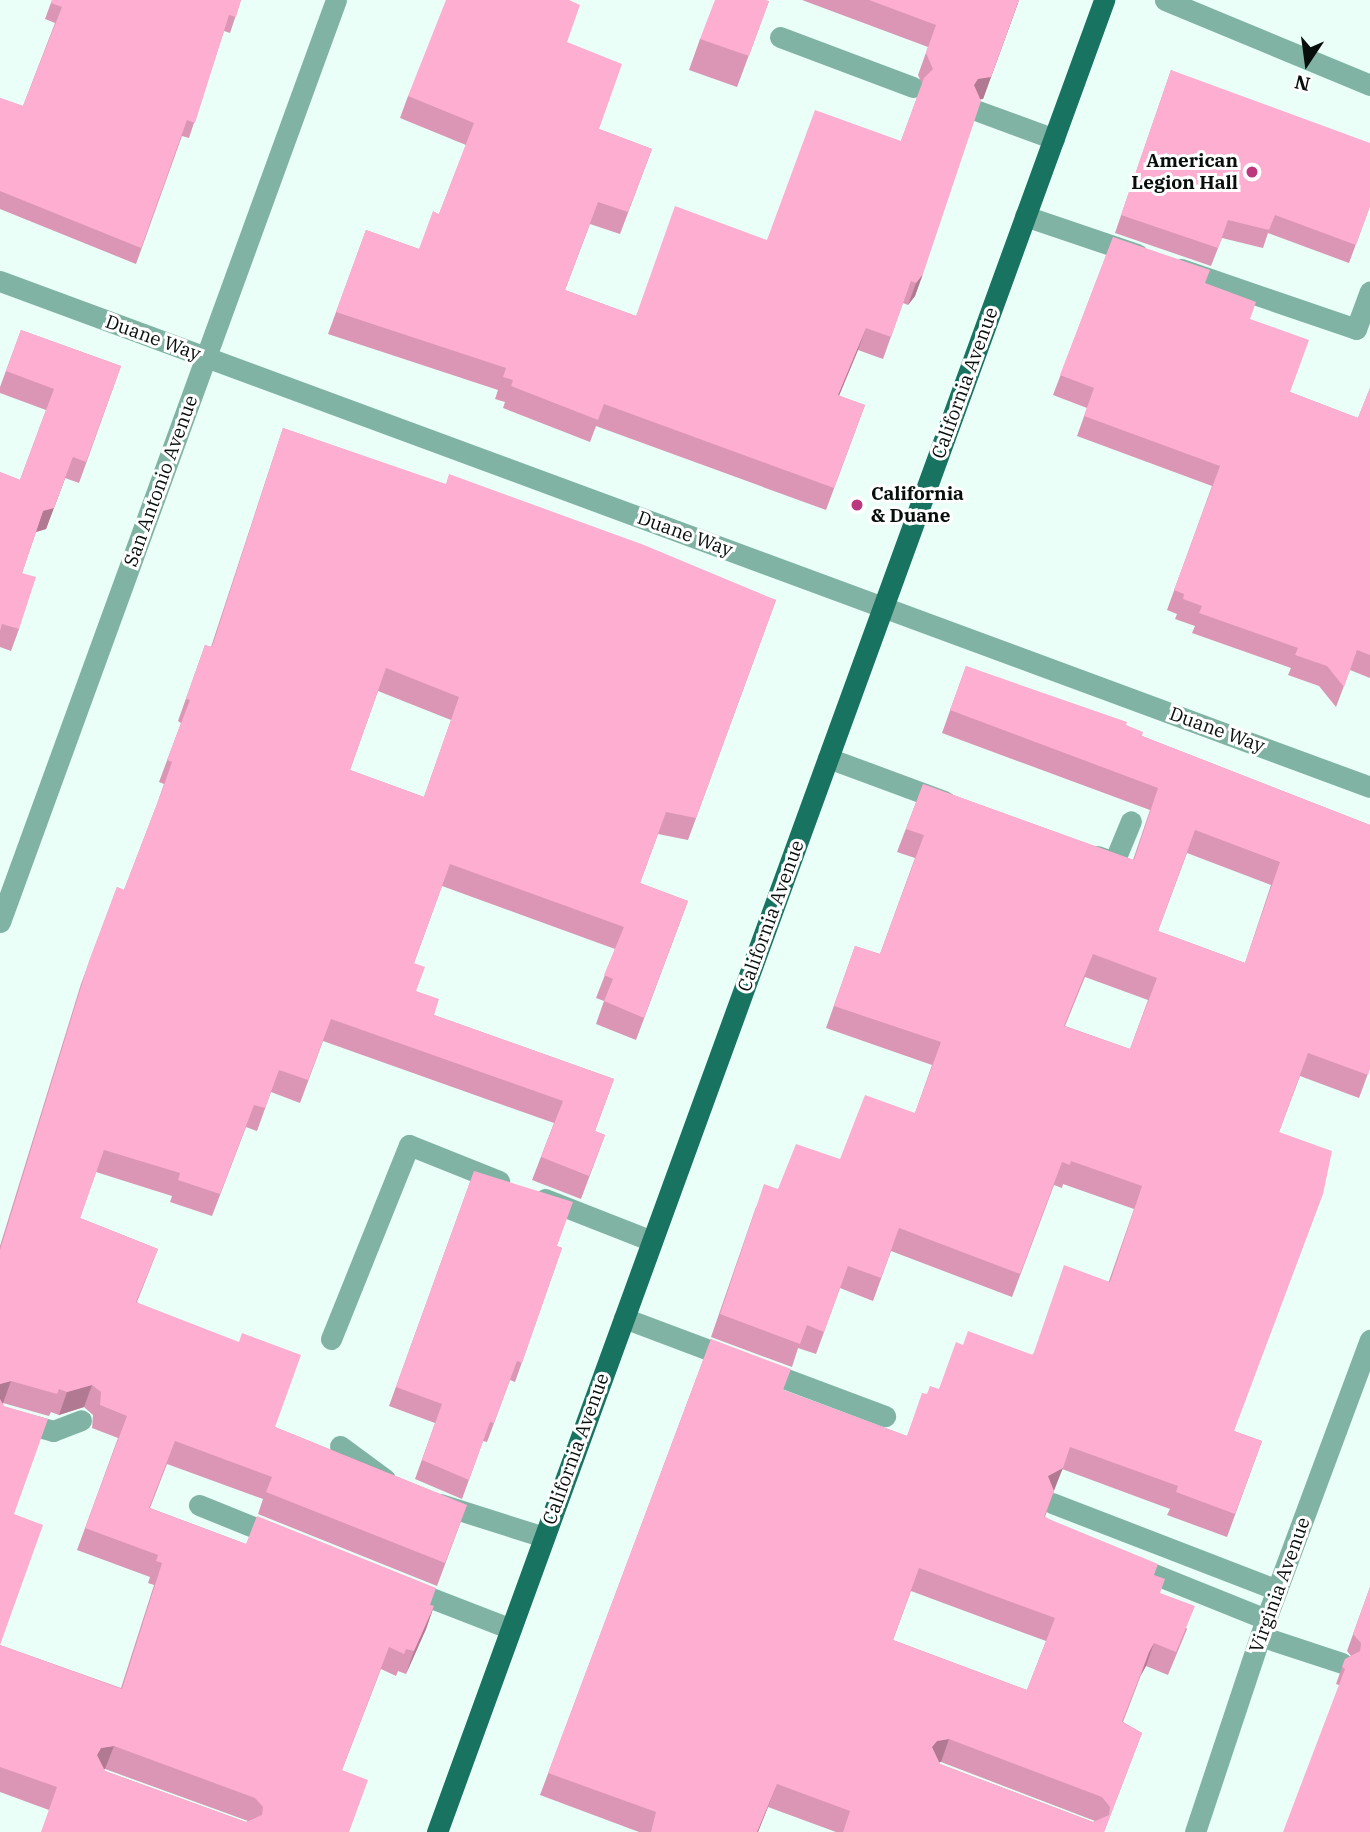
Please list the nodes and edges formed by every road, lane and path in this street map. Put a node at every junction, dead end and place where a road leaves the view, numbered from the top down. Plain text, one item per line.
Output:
1 (336, 0) edge
2 (1104, 0) edge
3 (1165, 0) edge
4 (780, 37) dead end
5 (1370, 85) edge
6 (914, 87) dead end
7 (978, 111) edge
8 (1054, 139) junction
9 (1025, 216) junction
10 (0, 281) edge
11 (1370, 291) edge
12 (206, 357) junction
13 (883, 608) junction
14 (828, 758) junction
15 (1370, 787) edge
16 (970, 810) edge
17 (1131, 821) dead end
18 (1074, 848) edge
19 (0, 922) edge
20 (652, 1241) junction
21 (624, 1318) junction
22 (331, 1339) dead end
23 (1370, 1339) edge
24 (0, 1416) edge
25 (885, 1416) dead end
26 (80, 1420) edge
27 (340, 1446) dead end
28 (1052, 1503) edge
29 (199, 1505) dead end
30 (544, 1537) junction
31 (299, 1545) edge
32 (1105, 1555) edge
33 (387, 1580) edge
34 (1277, 1590) junction
35 (1263, 1628) junction
36 (511, 1629) junction
37 (1342, 1663) edge
38 (437, 1832) edge
39 (1195, 1832) edge

1 - 12 street, San Antonio Avenue
2 - 8 main road, California Avenue
3 - 5 street
4 - 6 street
7 - 8 street
8 - 9 main road, California Avenue
9 - 11 street
9 - 13 main road, California Avenue
10 - 12 street, Duane Way
12 - 13 street, Duane Way
12 - 19 street, San Antonio Avenue
13 - 14 main road, California Avenue
13 - 15 street, Duane Way
14 - 16 street
14 - 20 main road, California Avenue
17 - 18 street
20 - 21 main road, California Avenue
20 - 22 street
21 - 25 street
21 - 30 main road, California Avenue
23 - 34 street, Virginia Avenue
24 - 26 street
27 - 30 street
28 - 34 street
29 - 31 street
30 - 36 main road, California Avenue
32 - 35 street
33 - 36 street
34 - 35 street, Virginia Avenue
35 - 37 street
35 - 39 street, Virginia Avenue
36 - 38 main road, California Avenue

